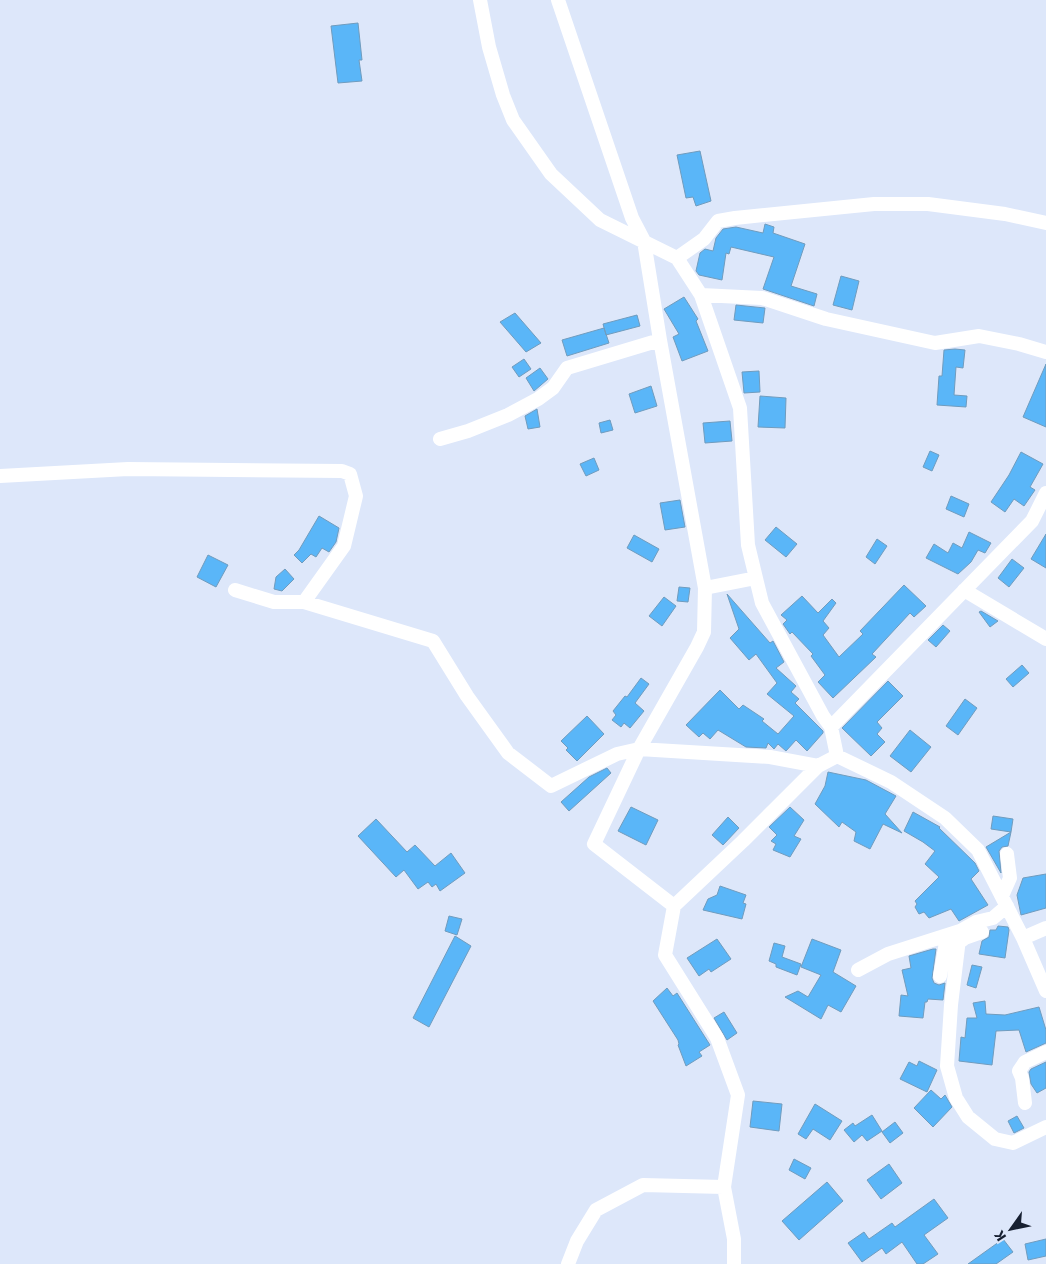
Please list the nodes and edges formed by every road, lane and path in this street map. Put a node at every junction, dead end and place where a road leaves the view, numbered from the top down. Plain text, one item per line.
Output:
1 (480, 0) edge
2 (558, 0) edge
3 (1046, 223) edge
4 (644, 241) junction
5 (677, 258) junction
6 (701, 295) junction
7 (660, 340) junction
8 (1046, 352) edge
9 (440, 439) dead end
10 (0, 476) edge
11 (1046, 493) edge
12 (1042, 511) edge
13 (756, 578) junction
14 (705, 588) junction
15 (235, 590) dead end
16 (964, 590) junction
17 (304, 602) junction
18 (1046, 639) edge
19 (831, 727) junction
20 (639, 749) junction
21 (837, 756) junction
22 (818, 766) junction
23 (1007, 854) dead end
24 (1004, 901) junction
25 (674, 906) junction
26 (1046, 928) edge
27 (982, 932) dead end
28 (1023, 938) junction
29 (959, 939) junction
30 (858, 970) dead end
31 (940, 976) dead end
32 (1046, 990) edge
33 (1046, 1052) edge
34 (1025, 1103) dead end
35 (1046, 1127) edge
36 (724, 1187) junction
37 (568, 1264) edge
38 (734, 1264) edge

1 - 4 street
2 - 4 street
3 - 5 street
4 - 5 street
4 - 7 street
5 - 6 street
6 - 8 street
6 - 13 street
7 - 9 street
7 - 14 street
10 - 17 street
11 - 12 street
12 - 16 street
13 - 14 street
13 - 19 street
14 - 20 street
15 - 17 street
16 - 18 street
16 - 19 street
17 - 20 street
19 - 21 street
20 - 22 street
20 - 25 street
21 - 22 street
21 - 24 street
22 - 25 street
23 - 24 street
24 - 28 street
24 - 29 street
25 - 36 street
26 - 28 street
27 - 29 street
28 - 32 street
29 - 30 street
29 - 31 street
29 - 35 street
33 - 34 street
36 - 37 street
36 - 38 street

